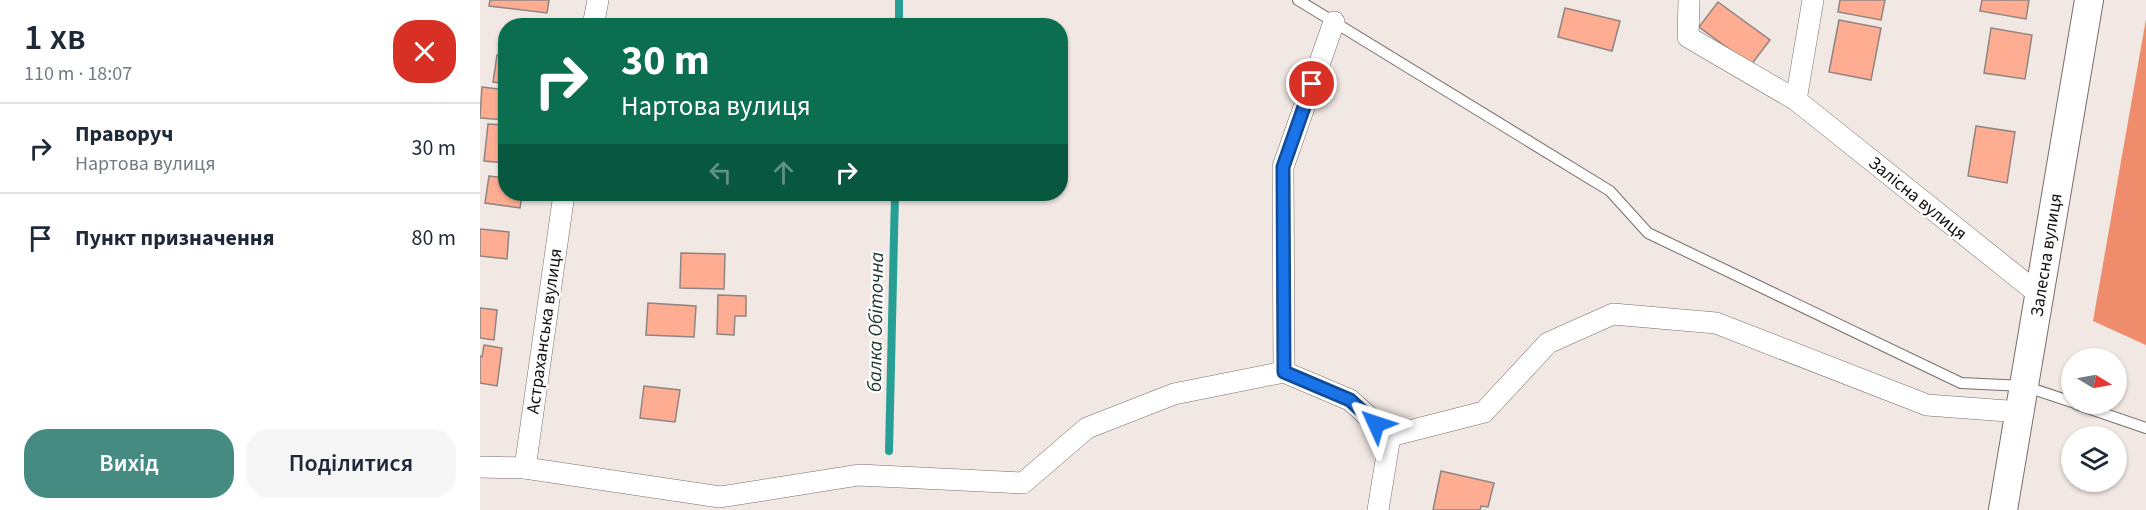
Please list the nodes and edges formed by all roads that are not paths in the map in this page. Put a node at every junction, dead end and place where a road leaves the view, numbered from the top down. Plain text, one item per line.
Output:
1 (598, 0) edge
2 (1298, 0) edge
3 (1689, 0) edge
4 (1813, 0) edge
5 (2089, 0) edge
6 (595, 18) edge
7 (1334, 22) junction
8 (1796, 100) junction
9 (563, 201) edge
10 (2040, 295) junction
11 (1284, 372) junction
12 (2023, 399) junction
13 (2061, 402) edge
14 (2106, 414) edge
15 (2146, 428) edge
16 (1390, 436) junction
17 (480, 467) edge
18 (525, 468) junction
19 (1378, 510) edge
20 (2003, 510) edge

1 - 6 street
2 - 7 lane
3 - 8 street, Залісна вулиця
4 - 8 street
5 - 10 main road, Залесна вулиця
7 - 11 street
7 - 12 lane
8 - 10 street, Залісна вулиця
9 - 18 street, Астраханська вулиця
10 - 12 main road, Залесна вулиця
11 - 16 street
11 - 18 street
12 - 13 lane
12 - 16 street
12 - 20 main road, Залесна вулиця
14 - 15 lane
16 - 19 street
17 - 18 street

